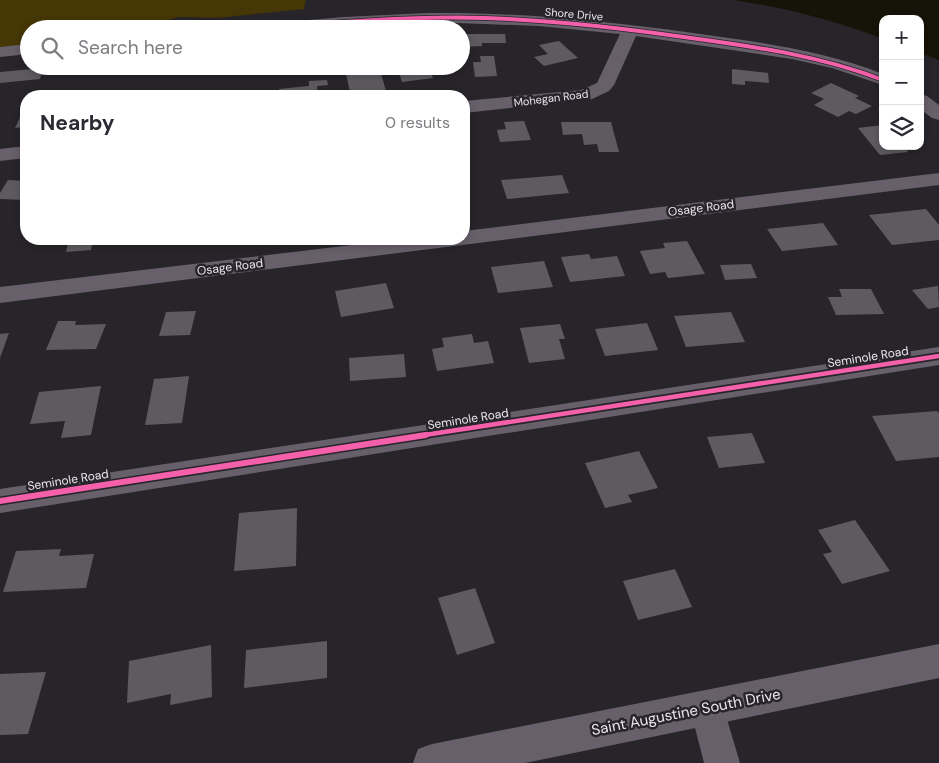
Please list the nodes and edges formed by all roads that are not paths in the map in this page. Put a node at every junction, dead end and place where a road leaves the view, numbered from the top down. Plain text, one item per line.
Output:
1 (384, 20) edge
2 (630, 30) junction
3 (20, 50) edge
4 (0, 52) edge
5 (879, 79) edge
6 (924, 103) edge
7 (470, 106) edge
8 (939, 114) edge
9 (20, 153) edge
10 (0, 155) edge
11 (939, 179) edge
12 (470, 237) edge
13 (411, 245) edge
14 (0, 295) edge
15 (939, 356) edge
16 (0, 501) edge
17 (939, 661) edge
18 (708, 708) junction
19 (432, 763) edge
20 (722, 763) edge

1 - 2 street, Shore Drive
2 - 5 street, Shore Drive
2 - 7 street, Mohegan Road
3 - 4 street
6 - 8 street
9 - 10 street
11 - 12 street, Osage Road
13 - 14 street, Osage Road
15 - 16 street, Seminole Road
17 - 18 street, Saint Augustine South Drive
18 - 19 street, Saint Augustine South Drive
18 - 20 street

